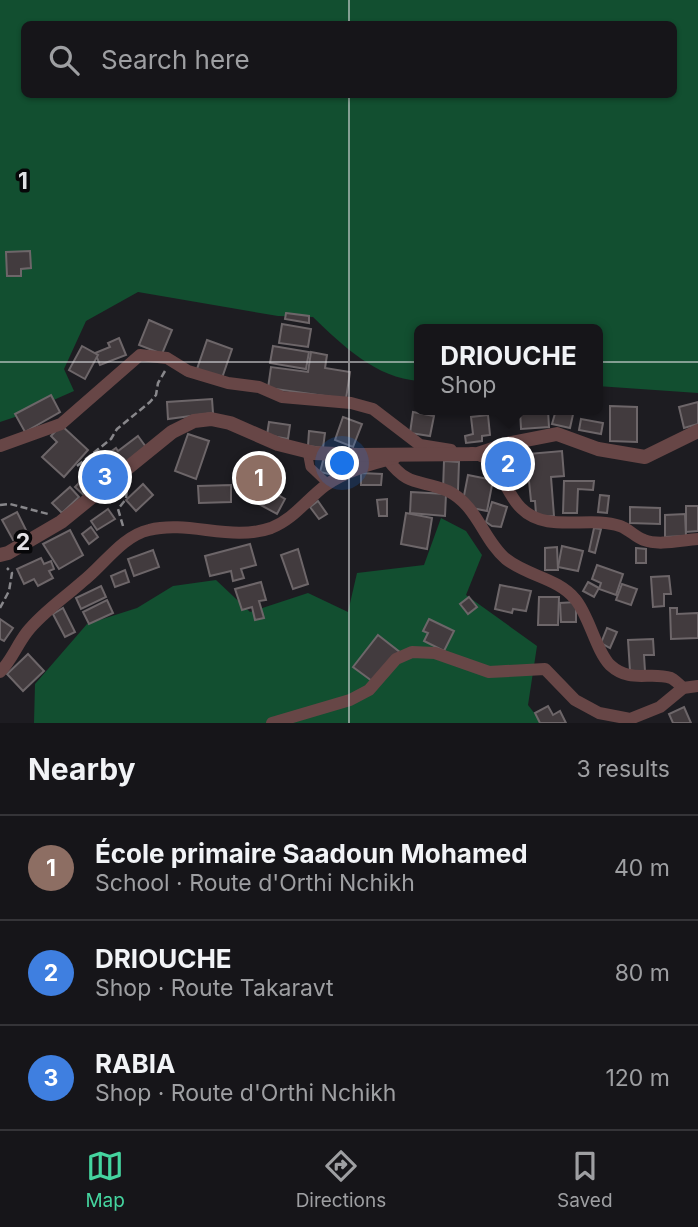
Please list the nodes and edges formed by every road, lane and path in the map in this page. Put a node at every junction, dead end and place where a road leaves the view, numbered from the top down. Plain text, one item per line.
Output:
1 (167, 358) junction
2 (698, 431) edge
3 (0, 446) edge
4 (307, 451) junction
5 (412, 454) junction
6 (478, 454) junction
7 (388, 460) junction
8 (77, 466) dead end
9 (125, 471) junction
10 (328, 484) junction
11 (0, 505) edge
12 (61, 522) junction
13 (132, 539) junction
14 (698, 539) edge
15 (4, 554) edge
16 (0, 608) edge
17 (0, 672) edge
18 (698, 686) edge
19 (683, 688) junction
20 (272, 723) edge

1 - 3 street
1 - 6 street
1 - 8 path
2 - 6 street
4 - 5 street
4 - 9 street
4 - 10 street
5 - 6 street
5 - 7 street
6 - 14 street
7 - 10 street
7 - 19 street
9 - 12 street
9 - 13 path
10 - 13 street
11 - 12 path
12 - 15 street
13 - 17 street
15 - 16 path
18 - 19 street
19 - 20 street

